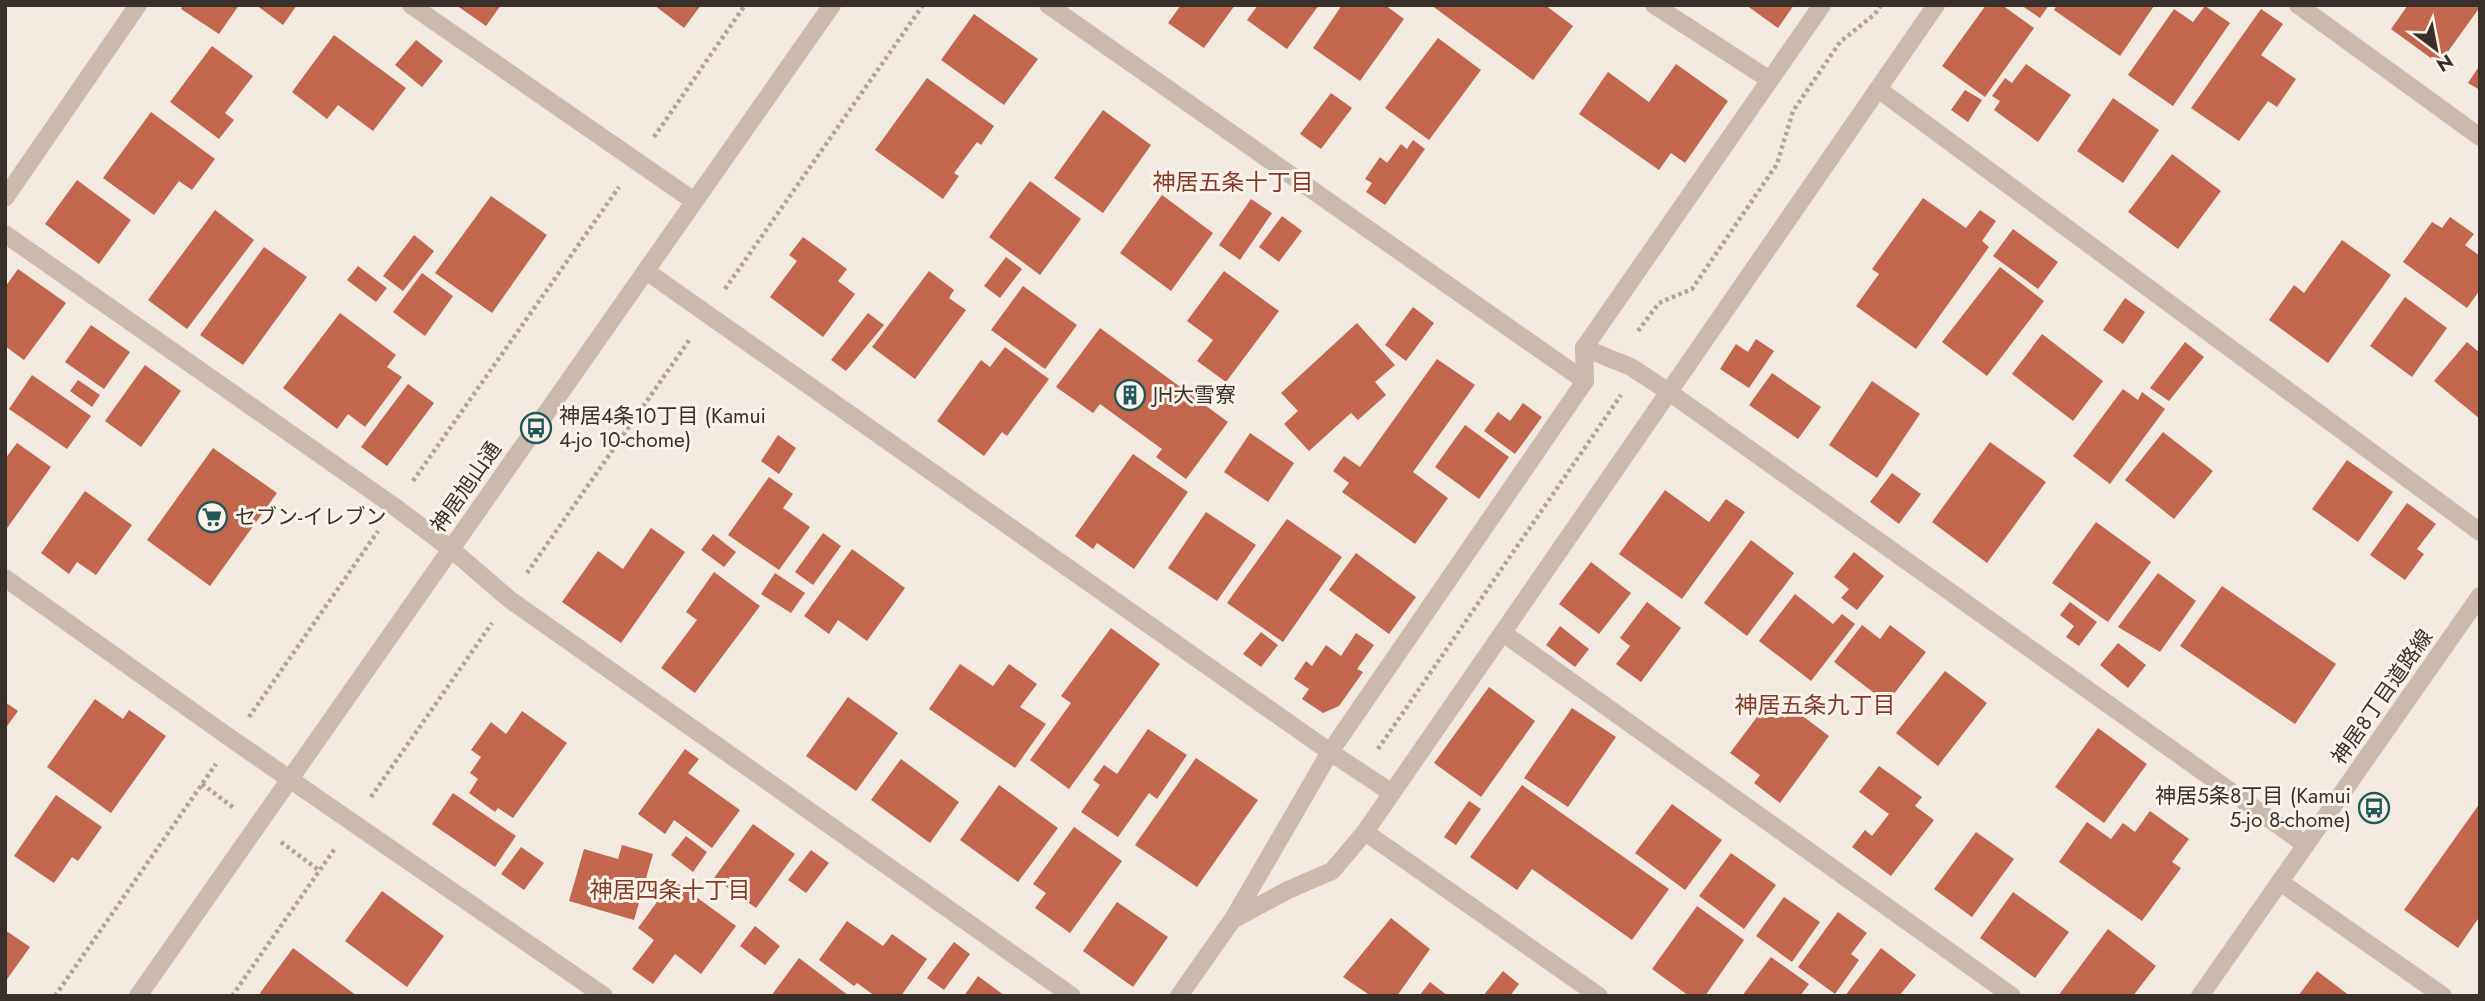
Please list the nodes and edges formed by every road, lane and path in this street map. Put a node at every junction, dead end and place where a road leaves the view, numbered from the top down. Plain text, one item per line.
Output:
1 (138, 5) edge
2 (411, 5) edge
3 (832, 5) edge
4 (923, 5) edge
5 (1048, 5) edge
6 (1654, 5) edge
7 (1822, 5) edge
8 (1936, 5) edge
9 (2298, 5) edge
10 (1770, 80) junction
11 (1878, 89) junction
12 (2480, 137) edge
13 (5, 198) edge
14 (694, 201) junction
15 (5, 234) edge
16 (646, 271) junction
17 (707, 315) junction
18 (1584, 348) junction
19 (1586, 380) junction
20 (1669, 392) junction
21 (2480, 532) edge
22 (451, 549) junction
23 (5, 578) edge
24 (2480, 596) edge
25 (509, 599) junction
26 (1503, 633) junction
27 (1330, 752) junction
28 (290, 778) junction
29 (1392, 793) junction
30 (354, 821) junction
31 (1365, 832) junction
32 (2306, 845) junction
33 (2280, 882) junction
34 (1233, 919) junction
35 (138, 996) edge
36 (232, 996) edge
37 (604, 996) edge
38 (1072, 996) edge
39 (1179, 996) edge
40 (1599, 996) edge
41 (2012, 996) edge
42 (2200, 996) edge
43 (2443, 996) edge

1 - 13 street
2 - 14 street
3 - 14 street, 神居旭山通
4 - 17 path
5 - 19 street
6 - 10 street
7 - 10 street
8 - 11 street
9 - 12 street
10 - 18 street
11 - 20 street
11 - 21 street
14 - 16 street, 神居旭山通
15 - 22 street
16 - 17 street
16 - 22 street, 神居旭山通
17 - 25 path
17 - 27 street
18 - 19 street
18 - 20 street
19 - 27 street
20 - 26 street
20 - 32 street
22 - 25 street
22 - 28 street, 神居旭山通
23 - 28 street
24 - 32 street, 神居8丁目道路線
25 - 30 path
25 - 38 street
26 - 29 street
26 - 41 street
27 - 29 street
27 - 34 street
28 - 30 street
28 - 35 street, 神居旭山通
29 - 31 street
30 - 36 path
30 - 37 street
31 - 34 street
31 - 40 street
32 - 33 street, 神居8丁目道路線
33 - 42 street, 神居8丁目道路線
33 - 43 street
34 - 39 street

